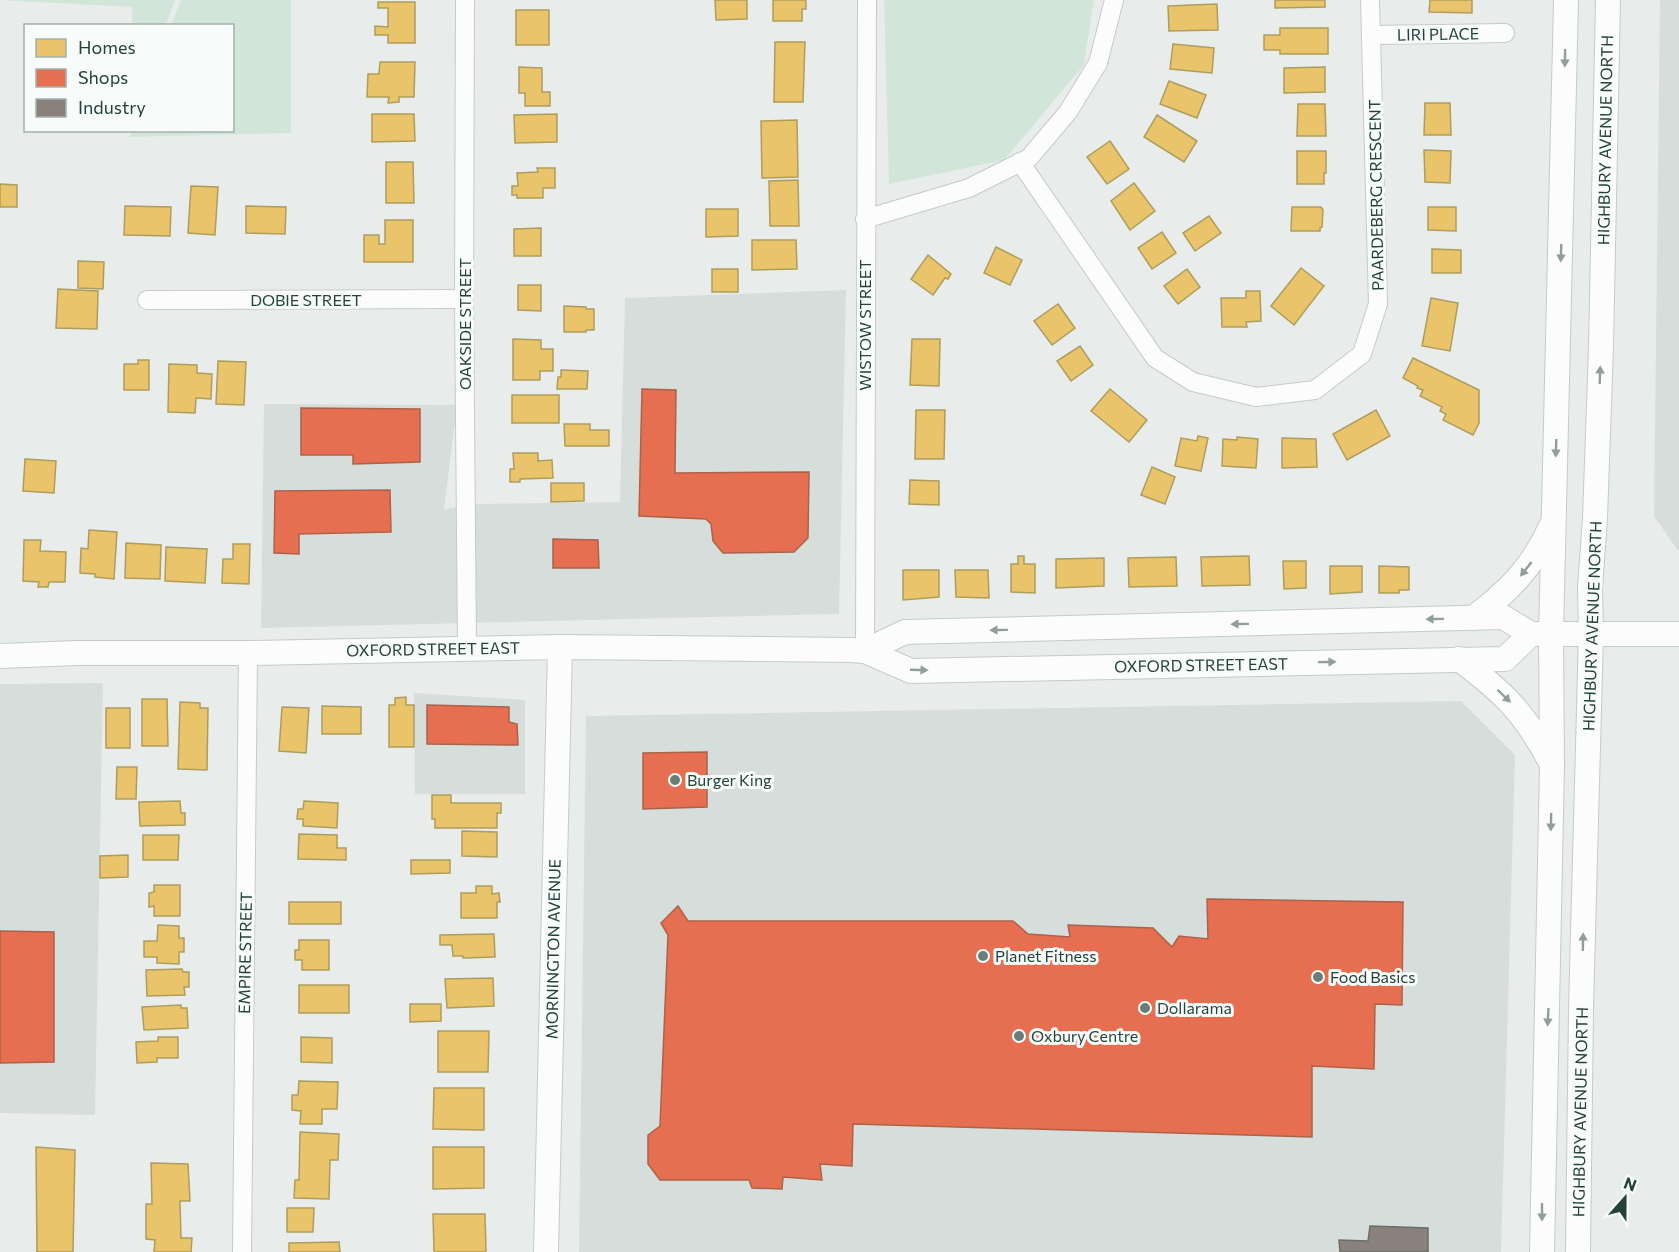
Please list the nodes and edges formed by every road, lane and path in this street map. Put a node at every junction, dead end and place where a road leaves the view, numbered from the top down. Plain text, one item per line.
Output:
1 (465, 0) edge
2 (867, 0) edge
3 (1114, 0) edge
4 (1370, 0) edge
5 (1566, 0) edge
6 (1608, 0) edge
7 (1505, 33) dead end
8 (1372, 35) junction
9 (1020, 162) junction
10 (865, 219) junction
11 (464, 298) junction
12 (147, 300) dead end
13 (1554, 519) junction
14 (1473, 618) junction
15 (1592, 634) junction
16 (1679, 634) edge
17 (1541, 635) junction
18 (560, 646) junction
19 (467, 647) junction
20 (865, 651) junction
21 (248, 653) junction
22 (0, 656) edge
23 (1459, 659) junction
24 (1552, 764) junction
25 (242, 1252) edge
26 (546, 1252) edge
27 (1542, 1252) edge
28 (1578, 1252) edge

1 - 11 street, OAKSIDE STREET
2 - 10 street, WISTOW STREET
3 - 9 street
4 - 8 street, PAARDEBERG CRESCENT
5 -> 13 main road, HIGHBURY AVENUE NORTH
15 -> 6 main road, HIGHBURY AVENUE NORTH
7 - 8 street, LIRI PLACE
8 - 9 street, PAARDEBERG CRESCENT
9 - 10 street
10 - 20 street, WISTOW STREET
11 - 12 street, DOBIE STREET
11 - 19 street, OAKSIDE STREET
13 -> 14 main road
13 - 17 main road, HIGHBURY AVENUE NORTH
14 - 17 main road, OXFORD STREET EAST
14 -> 20 main road, OXFORD STREET EAST
15 - 16 main road
15 - 17 main road
28 -> 15 main road, HIGHBURY AVENUE NORTH
17 - 23 main road, OXFORD STREET EAST
17 - 24 main road, HIGHBURY AVENUE NORTH
18 - 19 main road, OXFORD STREET EAST
18 - 20 main road, OXFORD STREET EAST
18 - 26 main road, MORNINGTON AVENUE
19 - 21 main road, OXFORD STREET EAST
20 -> 23 main road, OXFORD STREET EAST
21 - 22 main road, OXFORD STREET EAST
21 - 25 street, EMPIRE STREET
23 -> 24 main road
24 -> 27 main road, HIGHBURY AVENUE NORTH

